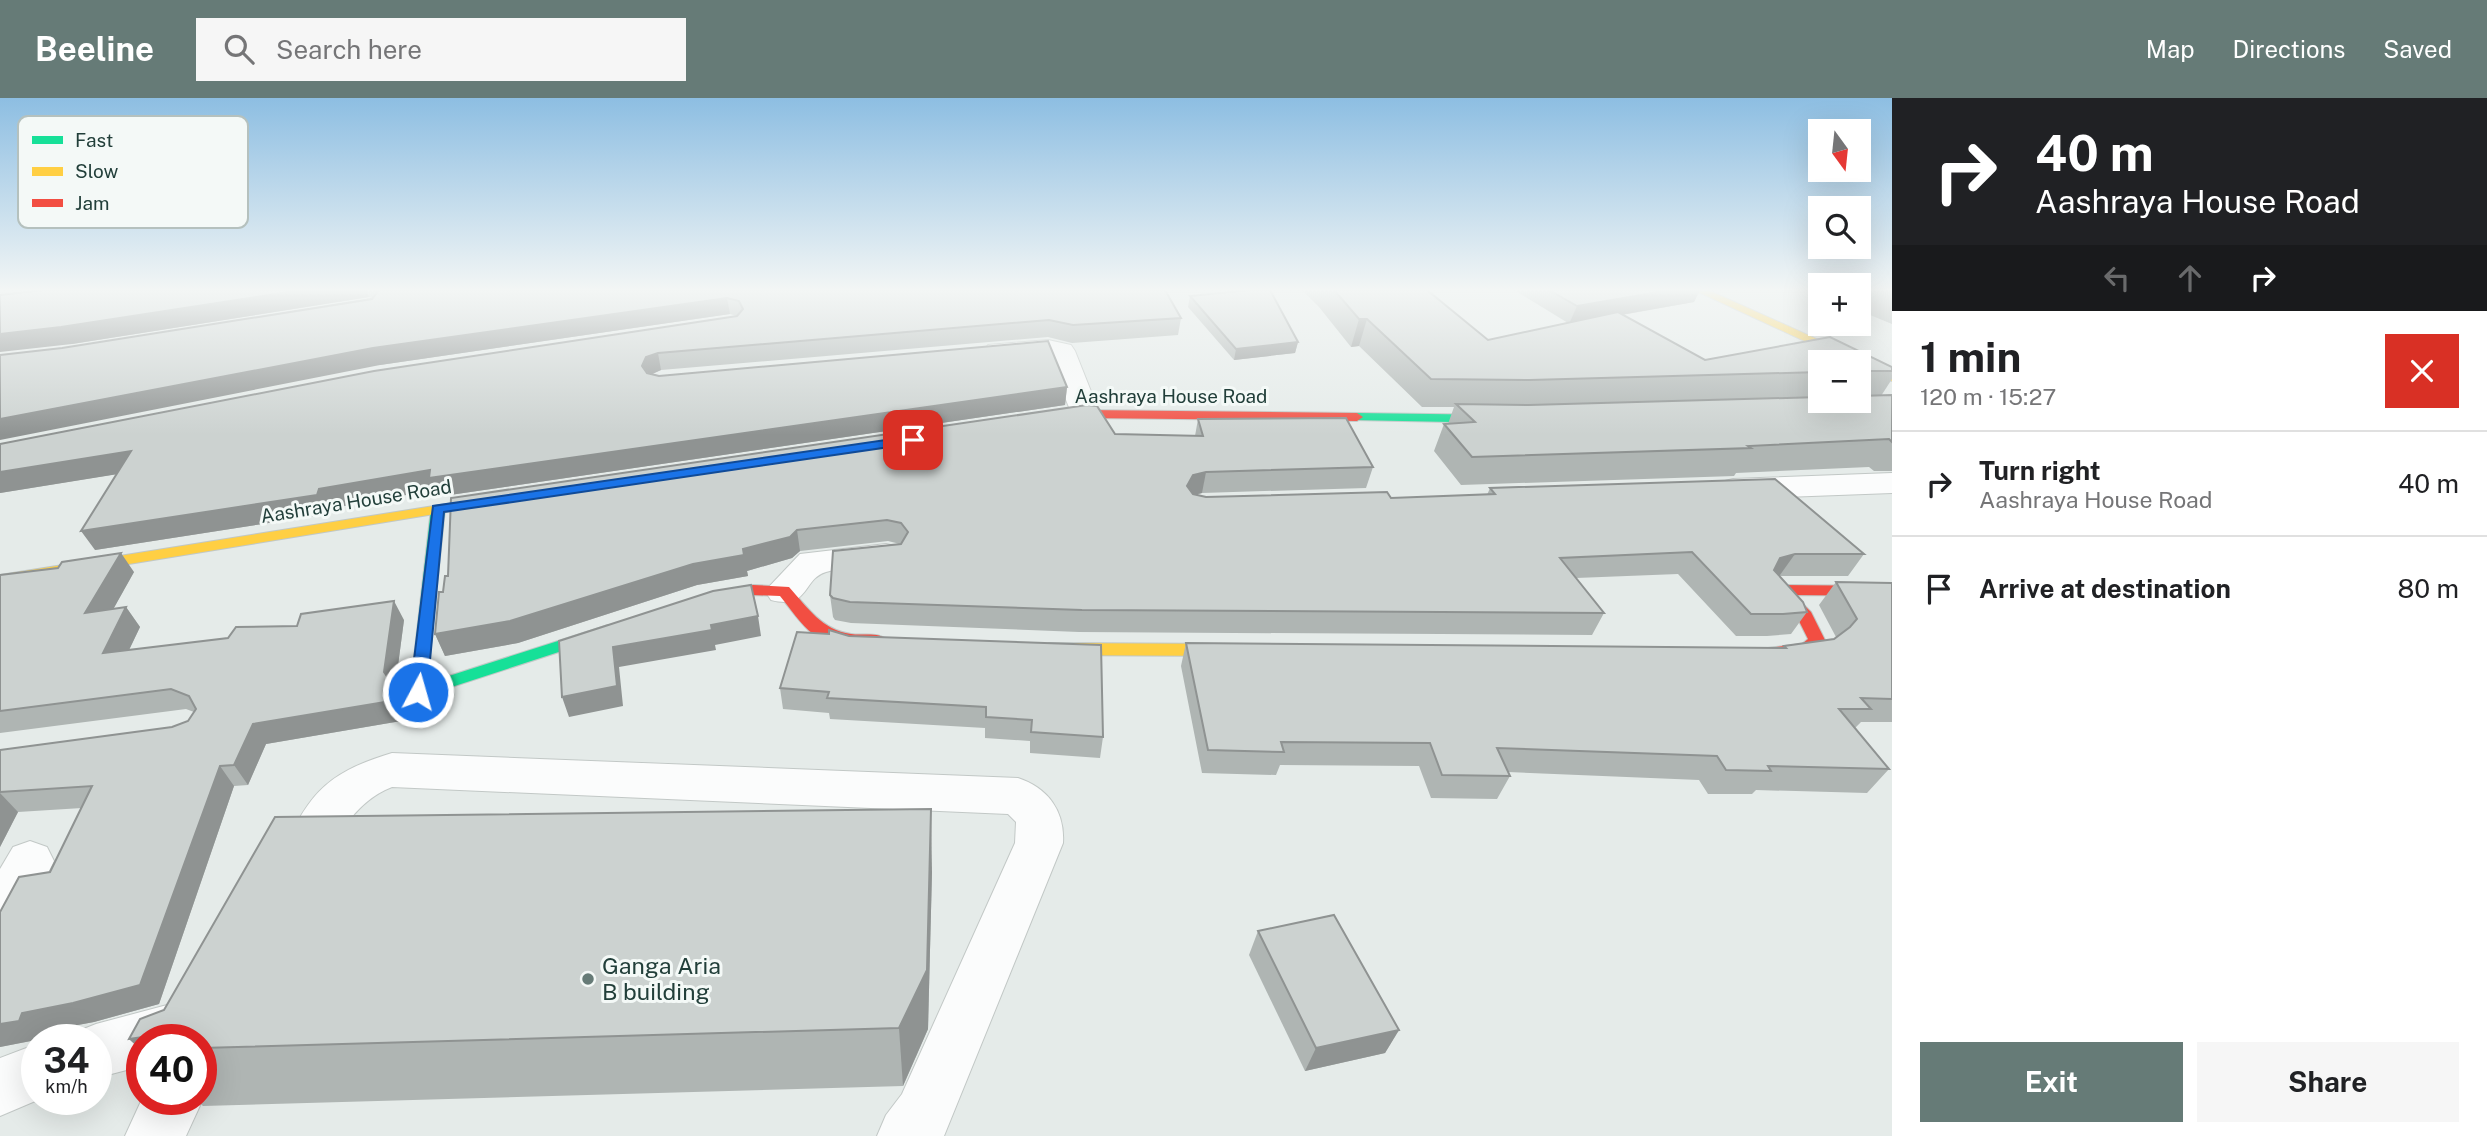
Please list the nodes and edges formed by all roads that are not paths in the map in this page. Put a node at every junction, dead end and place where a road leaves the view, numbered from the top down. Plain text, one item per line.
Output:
1 (1806, 338) edge
2 (971, 353) edge
3 (1892, 377) edge
4 (1085, 414) junction
5 (1518, 419) edge
6 (1032, 422) edge
7 (1892, 483) edge
8 (1699, 490) edge
9 (519, 497) edge
10 (438, 509) junction
11 (888, 555) edge
12 (0, 580) edge
13 (784, 591) junction
14 (1892, 591) edge
15 (684, 605) edge
16 (618, 627) edge
17 (893, 642) edge
18 (1030, 648) edge
19 (1258, 650) edge
20 (1754, 653) edge
21 (30, 861) dead end
22 (282, 898) edge
23 (0, 916) edge
24 (21, 1078) edge
25 (0, 1087) edge
26 (166, 1115) edge
27 (155, 1136) edge
28 (907, 1136) edge

1 - 3 street
2 - 4 street
4 - 5 street, Aashraya House Road
4 - 6 street, Aashraya House Road
7 - 8 street
9 - 10 street, Aashraya House Road
10 - 12 street, Aashraya House Road
10 - 16 street
11 - 13 street
13 - 15 street
13 - 17 street
14 - 20 street
18 - 19 street
21 - 23 street
22 - 28 street
24 - 25 street
26 - 27 street

